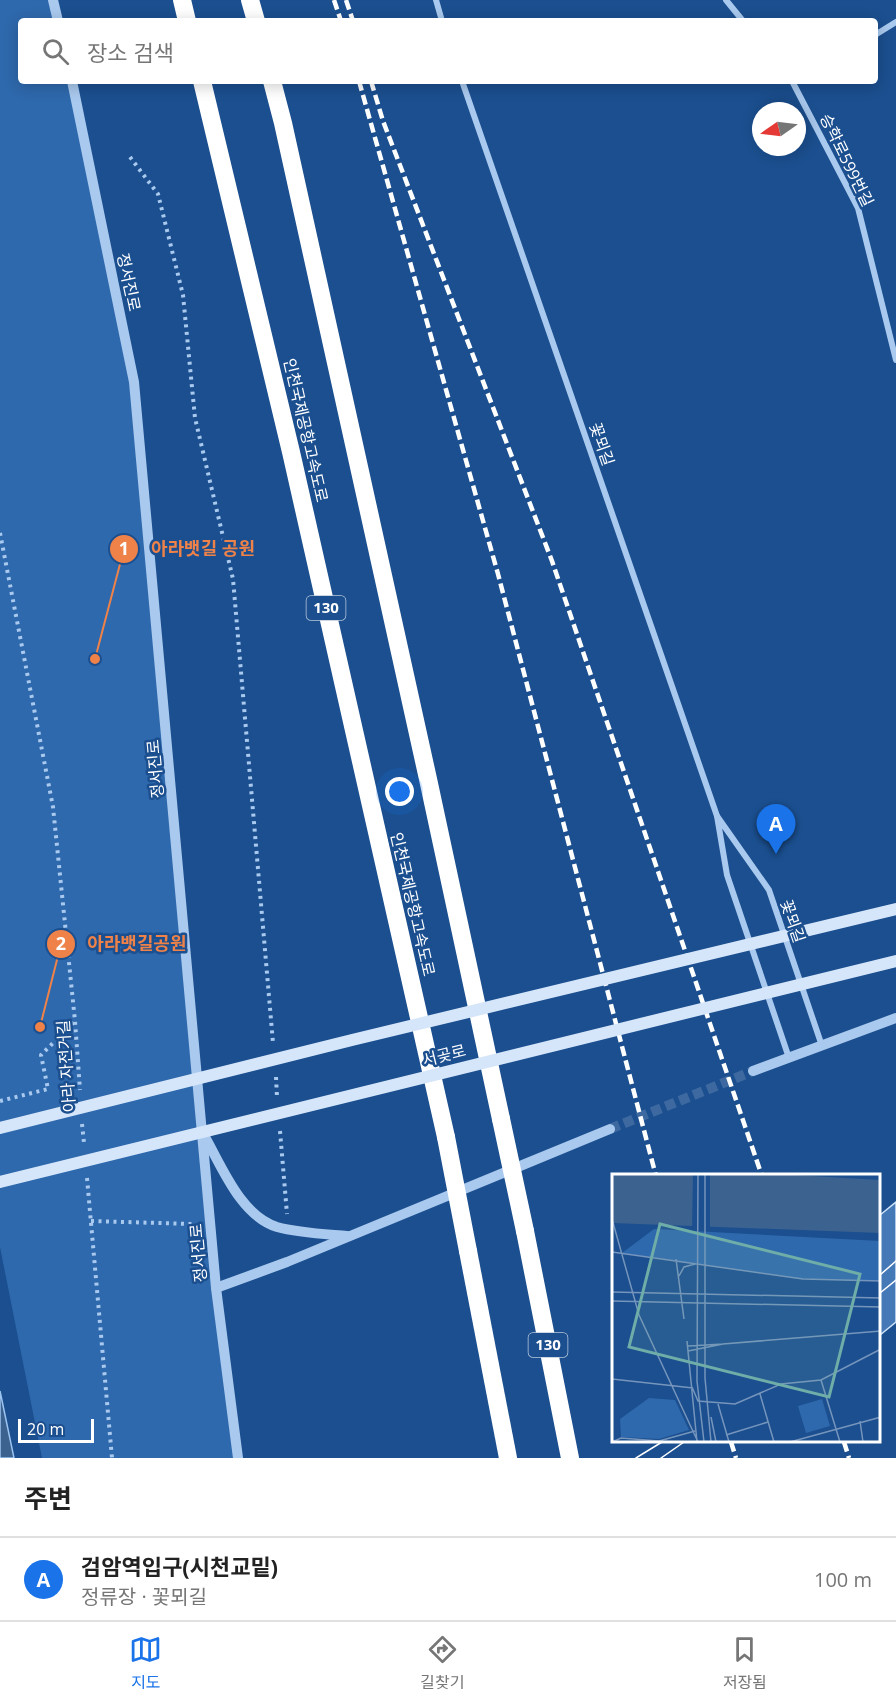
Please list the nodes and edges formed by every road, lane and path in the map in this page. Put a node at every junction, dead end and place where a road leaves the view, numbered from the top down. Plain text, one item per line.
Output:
1 (53, 0) edge
2 (182, 0) edge
3 (250, 0) edge
4 (436, 0) edge
5 (726, 0) edge
6 (57, 18) edge
7 (186, 18) edge
8 (255, 18) edge
9 (441, 18) edge
10 (741, 18) edge
11 (896, 22) edge
12 (878, 32) edge
13 (73, 84) edge
14 (203, 84) edge
15 (273, 84) edge
16 (463, 84) edge
17 (795, 84) edge
18 (130, 157) dead end
19 (896, 360) edge
20 (0, 534) edge
21 (717, 816) junction
22 (896, 909) edge
23 (896, 961) edge
24 (896, 1018) edge
25 (75, 1021) junction
26 (822, 1046) junction
27 (274, 1054) dead end
28 (789, 1058) junction
29 (275, 1066) dead end
30 (753, 1071) tunnel mouth
31 (80, 1099) dead end
32 (0, 1101) edge
33 (278, 1101) dead end
34 (82, 1121) dead end
35 (280, 1125) dead end
36 (0, 1128) edge
37 (610, 1129) tunnel mouth
38 (204, 1134) junction
39 (84, 1144) dead end
40 (87, 1177) dead end
41 (0, 1182) edge
42 (91, 1221) junction
43 (211, 1225) junction
44 (287, 1229) junction
45 (348, 1237) junction
46 (216, 1288) junction
47 (112, 1458) edge
48 (238, 1458) edge
49 (508, 1458) edge
50 (570, 1458) edge

1 - 6 street
2 - 7 highway
3 - 8 highway
4 - 9 street
5 - 10 street
11 - 12 street
13 - 38 street, 정서진로
14 - 49 highway, 인천국제공항고속도로 / 130, bridge
15 - 50 highway, 130, bridge
16 - 21 street, 꽃뫼길
17 - 19 street, 승학로599번길
18 - 27 path
20 - 25 path, 아라 자전거길
21 - 26 street, 꽃뫼길
21 - 28 street, 꽃뫼길
22 - 36 main road, bridge
23 - 41 main road, 서곶로, bridge
24 - 26 street
25 - 31 path, 아라 자전거길
25 - 32 path
26 - 28 street
28 - 30 street
29 - 33 path
34 - 39 path, 아라 자전거길
35 - 44 path
37 - 45 street
38 - 43 street, 정서진로
38 - 44 street
40 - 42 path
42 - 43 path
42 - 47 path
43 - 46 street, 정서진로
44 - 45 street
45 - 46 street
46 - 48 street, 정서진로

